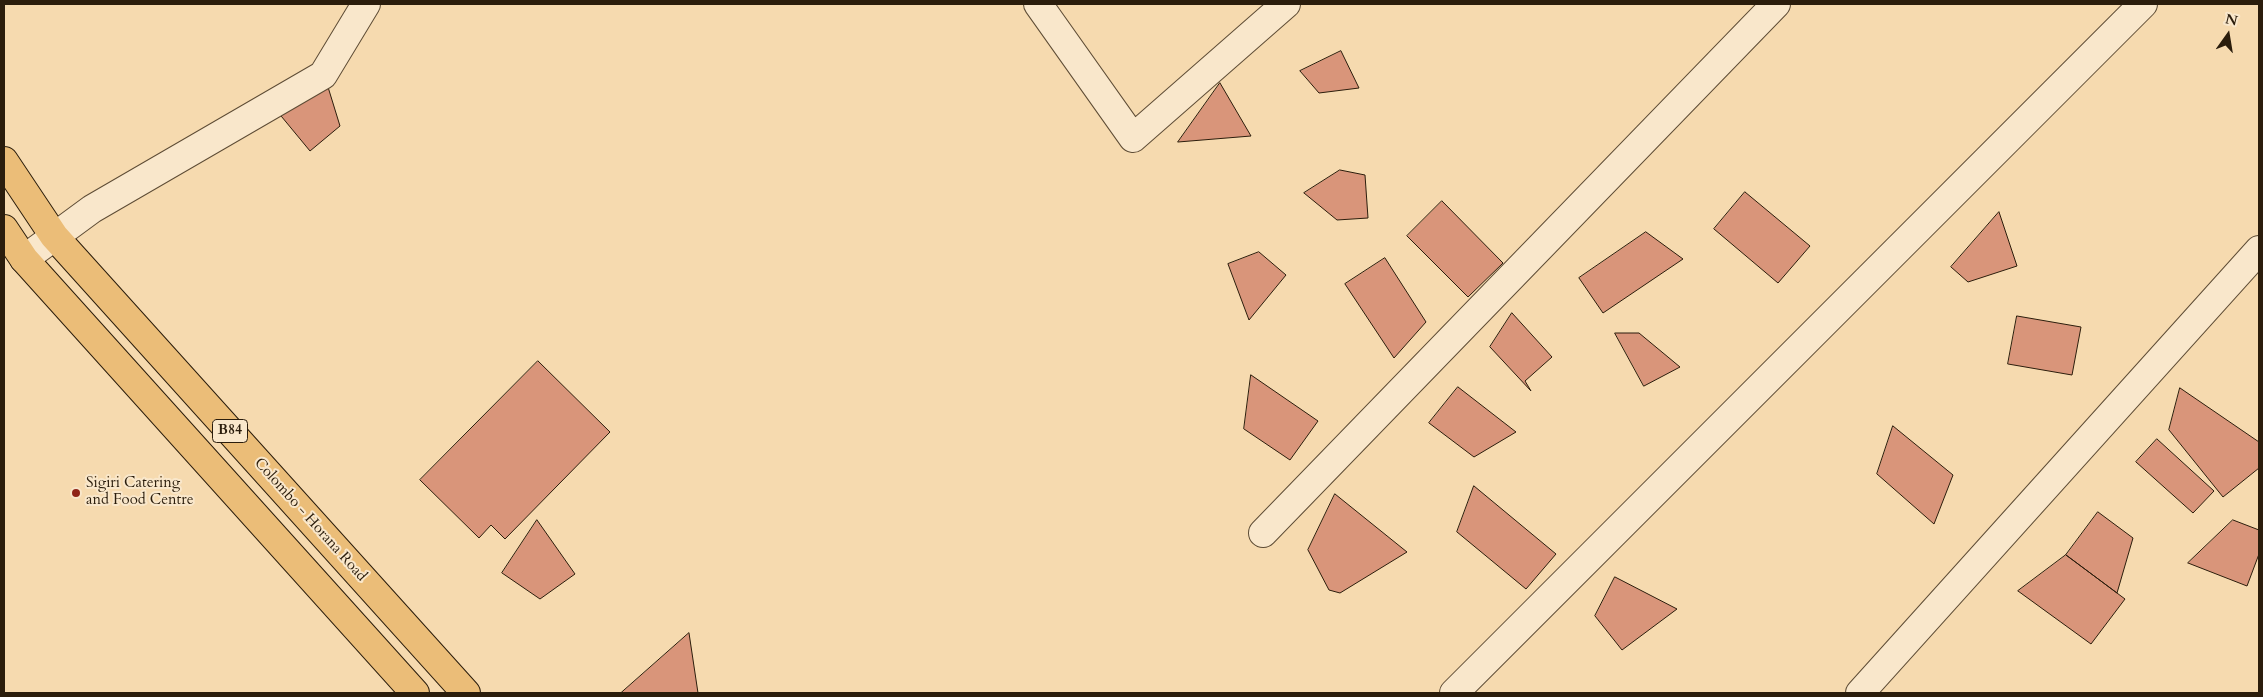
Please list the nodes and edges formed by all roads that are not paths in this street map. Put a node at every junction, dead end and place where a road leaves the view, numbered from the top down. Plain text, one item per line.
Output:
1 (366, 4) edge
2 (1038, 4) edge
3 (1286, 4) edge
4 (1776, 4) edge
5 (2143, 4) edge
6 (4, 161) edge
7 (4, 229) edge
8 (54, 236) junction
9 (2259, 250) edge
10 (24, 259) junction
11 (1263, 533) dead end
12 (415, 693) edge
13 (466, 693) edge
14 (1454, 693) edge
15 (1860, 693) edge

1 - 8 street
2 - 3 street
4 - 11 street
5 - 14 street
6 - 8 main road, Colombo - Horana Road / B84
7 - 10 main road, B84
8 - 10 street
8 - 13 main road, Colombo - Horana Road / B84
9 - 15 street
10 - 12 main road, B84

